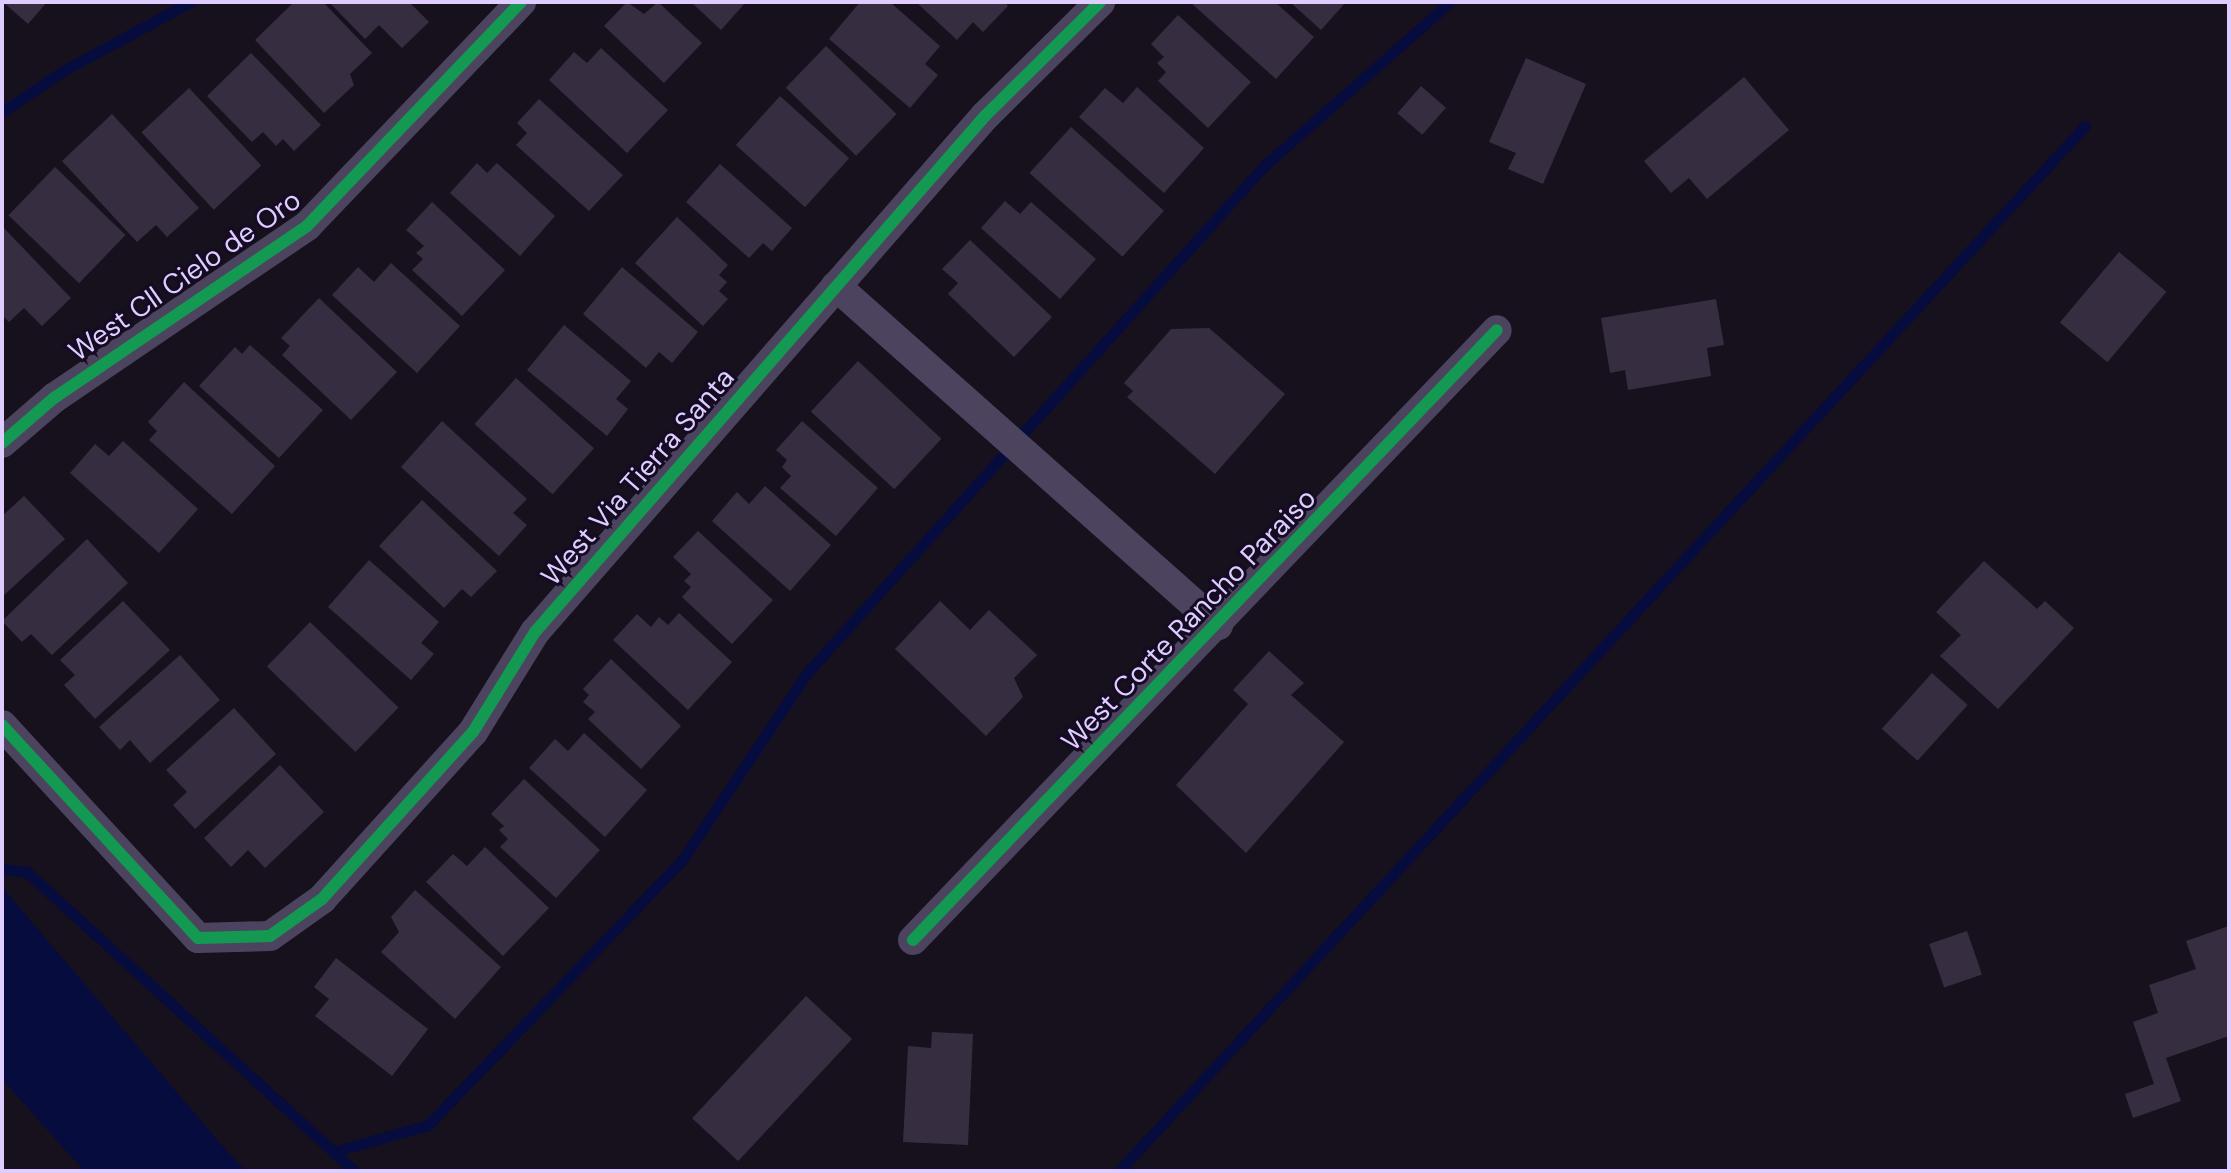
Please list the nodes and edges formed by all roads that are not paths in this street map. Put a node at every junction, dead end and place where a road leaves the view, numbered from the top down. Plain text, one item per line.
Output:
1 (521, 2) edge
2 (1100, 2) edge
3 (836, 286) junction
4 (1497, 330) dead end
5 (2, 443) edge
6 (1218, 625) junction
7 (2, 725) edge
8 (913, 940) dead end

1 - 5 street, West Cll Cielo de Oro
2 - 3 street, West Via Tierra Santa
3 - 6 street, West Corte Rancho Paraiso
3 - 7 street, West Via Tierra Santa
4 - 6 street, West Corte Rancho Paraiso
6 - 8 street, West Corte Rancho Paraiso

